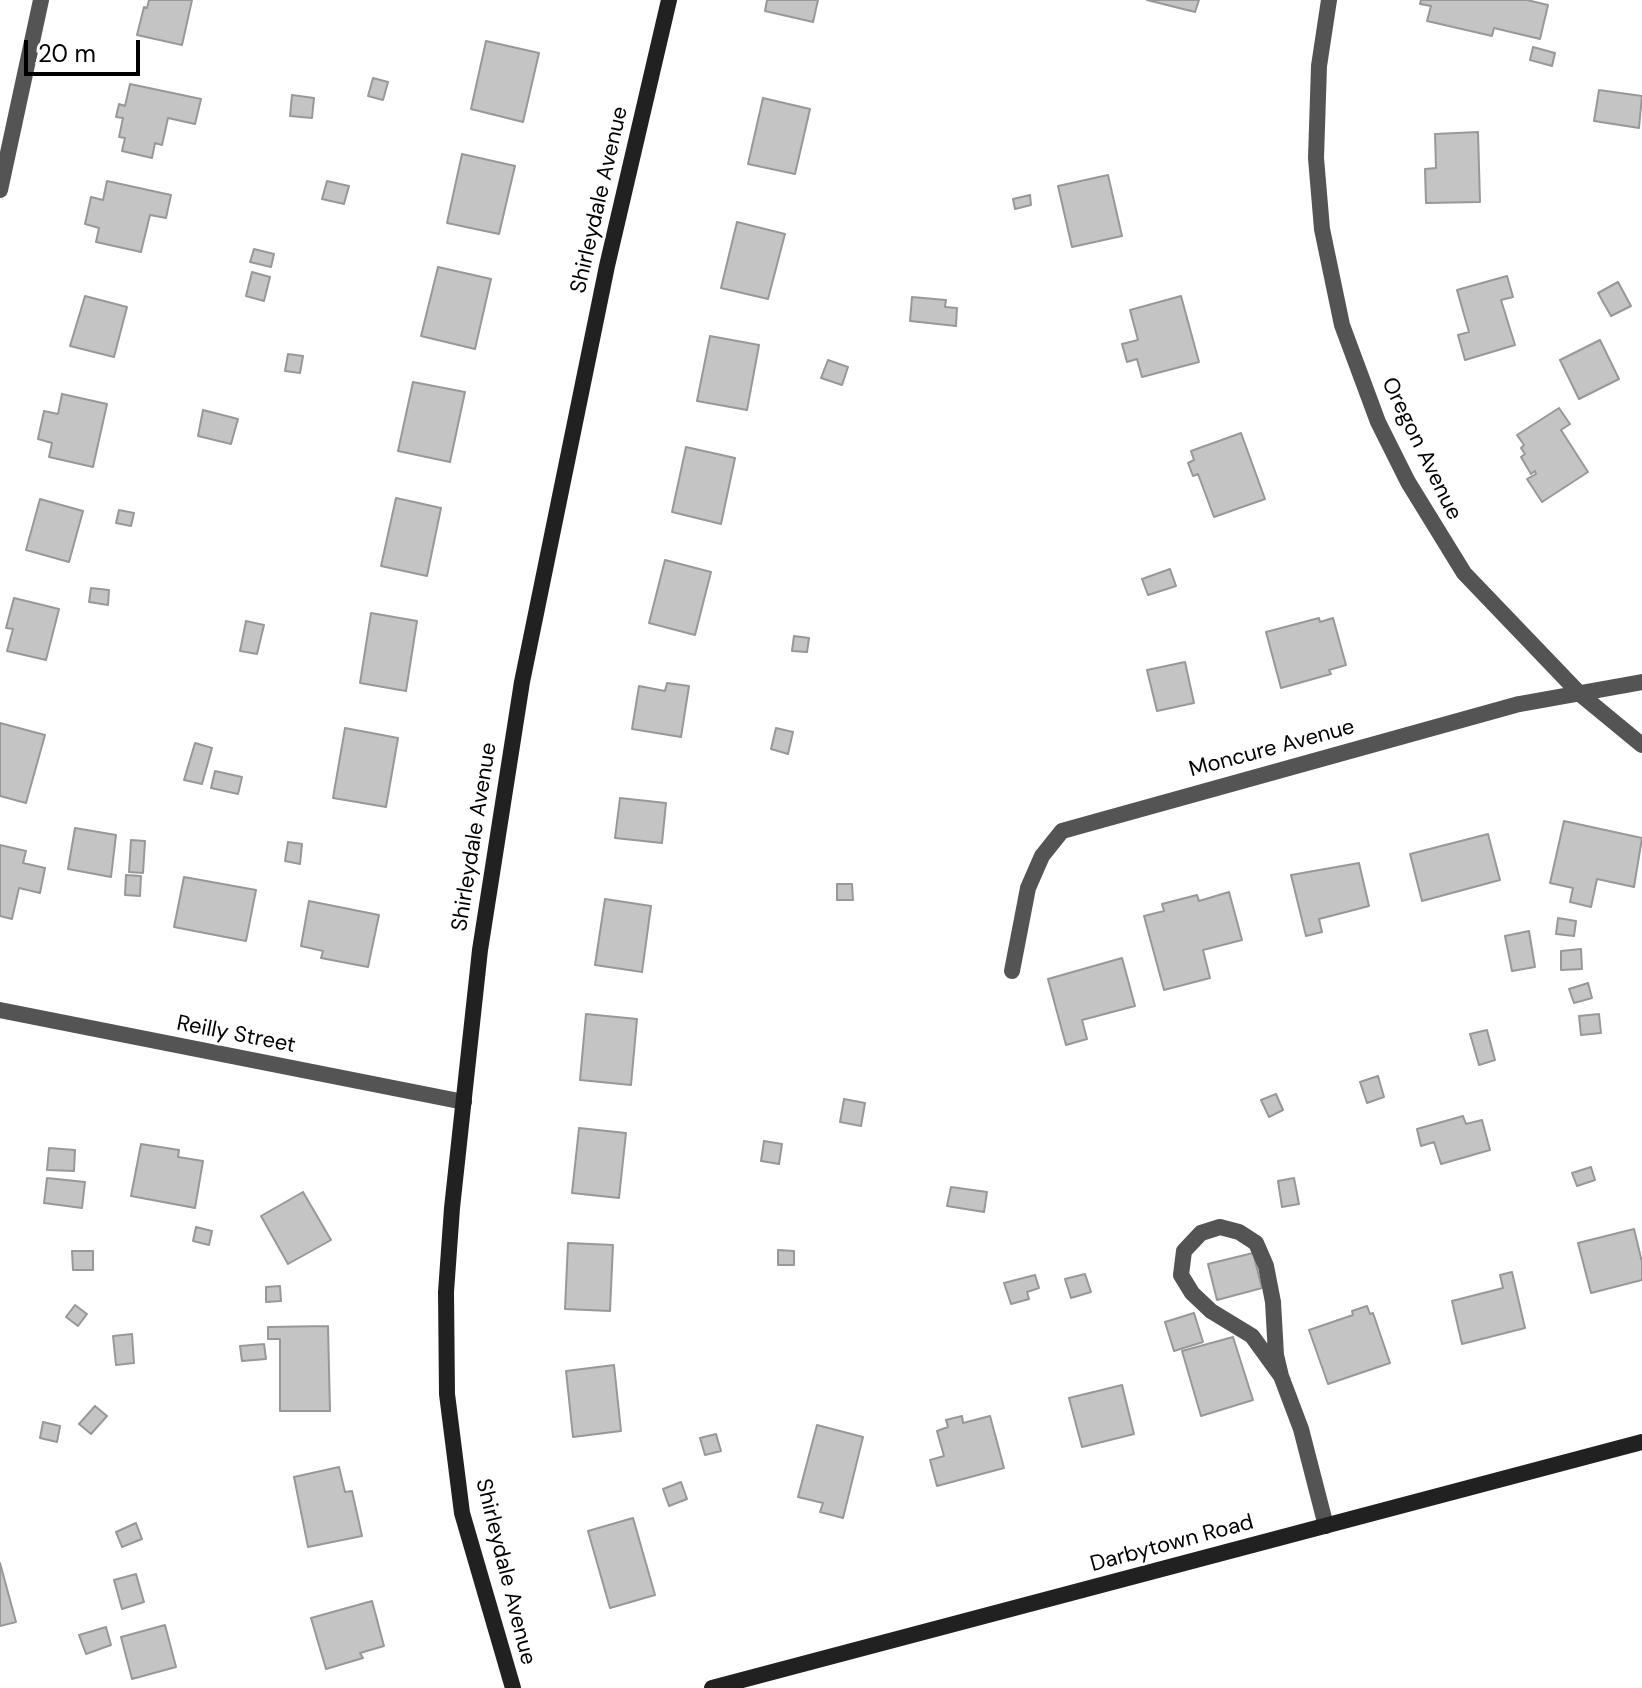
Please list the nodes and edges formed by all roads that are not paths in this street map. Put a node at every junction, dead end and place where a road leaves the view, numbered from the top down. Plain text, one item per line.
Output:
1 (41, 0) edge
2 (669, 0) edge
3 (1329, 0) edge
4 (0, 190) edge
5 (1642, 682) edge
6 (1580, 694) junction
7 (1642, 745) edge
8 (1012, 971) dead end
9 (0, 1010) edge
10 (464, 1102) junction
11 (1281, 1376) junction
12 (1642, 1442) edge
13 (1326, 1526) junction
14 (513, 1688) edge
15 (712, 1688) edge

1 - 4 street
2 - 10 street, Shirleydale Avenue
3 - 6 street, Oregon Avenue
5 - 6 street, Moncure Avenue
6 - 7 street, Oregon Avenue
6 - 8 street, Moncure Avenue
9 - 10 street, Reilly Street
10 - 14 street, Shirleydale Avenue
11 - 11 street
11 - 13 street
12 - 13 street, Darbytown Road
13 - 15 street, Darbytown Road

